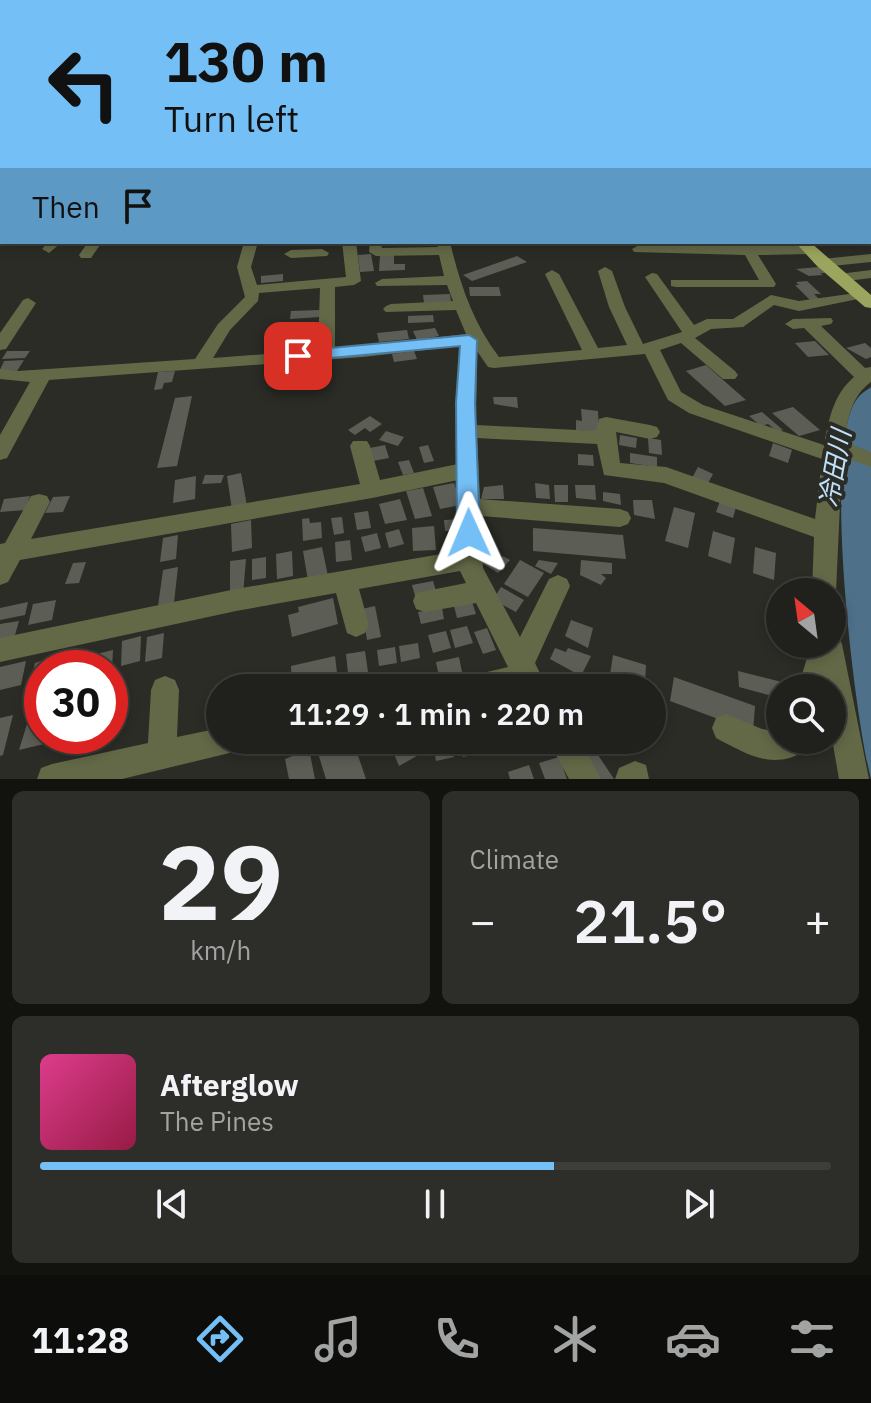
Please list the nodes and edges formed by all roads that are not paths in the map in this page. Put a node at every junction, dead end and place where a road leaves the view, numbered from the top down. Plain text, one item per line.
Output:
1 (94, 244) edge
2 (250, 244) edge
3 (349, 244) edge
4 (375, 244) dead end
5 (444, 246) edge
6 (745, 246) edge
7 (806, 246) edge
8 (639, 249) dead end
9 (291, 253) edge
10 (322, 253) dead end
11 (86, 255) dead end
12 (871, 258) edge
13 (822, 263) junction
14 (605, 271) dead end
15 (552, 274) dead end
16 (871, 274) edge
17 (652, 277) dead end
18 (839, 278) junction
19 (452, 280) junction
20 (328, 283) junction
21 (382, 283) dead end
22 (676, 283) dead end
23 (259, 289) dead end
24 (770, 292) junction
25 (864, 299) edge
26 (28, 303) dead end
27 (462, 305) junction
28 (391, 309) dead end
29 (809, 323) dead end
30 (688, 336) junction
31 (471, 338) junction
32 (0, 345) edge
33 (644, 348) junction
34 (592, 354) junction
35 (326, 355) junction
36 (200, 364) junction
37 (0, 374) edge
38 (43, 375) junction
39 (729, 375) dead end
40 (868, 375) edge
41 (466, 431) junction
42 (650, 432) dead end
43 (606, 438) junction
44 (360, 446) dead end
45 (835, 451) junction
46 (0, 453) edge
47 (871, 460) edge
48 (467, 470) junction
49 (372, 490) junction
50 (39, 502) dead end
51 (468, 507) junction
52 (620, 518) dead end
53 (825, 532) junction
54 (6, 553) edge
55 (470, 559) junction
56 (0, 575) edge
57 (824, 578) edge
58 (345, 581) junction
59 (558, 586) dead end
60 (483, 591) junction
61 (425, 601) dead end
62 (356, 625) dead end
63 (0, 650) edge
64 (828, 658) edge
65 (832, 658) edge
66 (526, 674) edge
67 (528, 674) edge
68 (815, 674) edge
69 (165, 690) dead end
70 (726, 728) dead end
71 (206, 746) edge
72 (766, 746) edge
73 (571, 754) edge
74 (162, 755) junction
75 (52, 779) edge
76 (586, 779) edge
77 (854, 779) edge

1 - 11 street
2 - 36 street
3 - 20 street
4 - 5 street
5 - 19 street
6 - 7 street
6 - 8 street
6 - 24 street
7 - 13 main road
9 - 10 street
12 - 13 street
13 - 18 main road
14 - 33 street
15 - 34 street
16 - 18 street
17 - 30 street
18 - 25 main road
19 - 21 street
19 - 27 street
20 - 23 street
20 - 35 street
22 - 24 street
24 - 25 street
24 - 30 street
26 - 32 street
27 - 28 street
27 - 31 street
29 - 40 street
30 - 33 street
30 - 39 street
31 - 34 street
31 - 35 street
31 - 41 street
33 - 34 street
33 - 45 street
35 - 36 street
36 - 38 street
37 - 38 street
38 - 46 street
40 - 45 street
41 - 43 street
41 - 48 street
42 - 43 street
43 - 53 street
44 - 49 street
45 - 47 street
45 - 53 street
48 - 49 street
48 - 51 street
49 - 54 street
50 - 54 street
51 - 52 street
51 - 55 street
53 - 57 street
54 - 56 street
55 - 58 street
55 - 60 street
58 - 62 street
58 - 63 street
59 - 67 street
60 - 61 street
60 - 66 street
64 - 68 street
65 - 77 street
69 - 74 street
70 - 72 street
71 - 74 street
73 - 76 street
74 - 75 street

